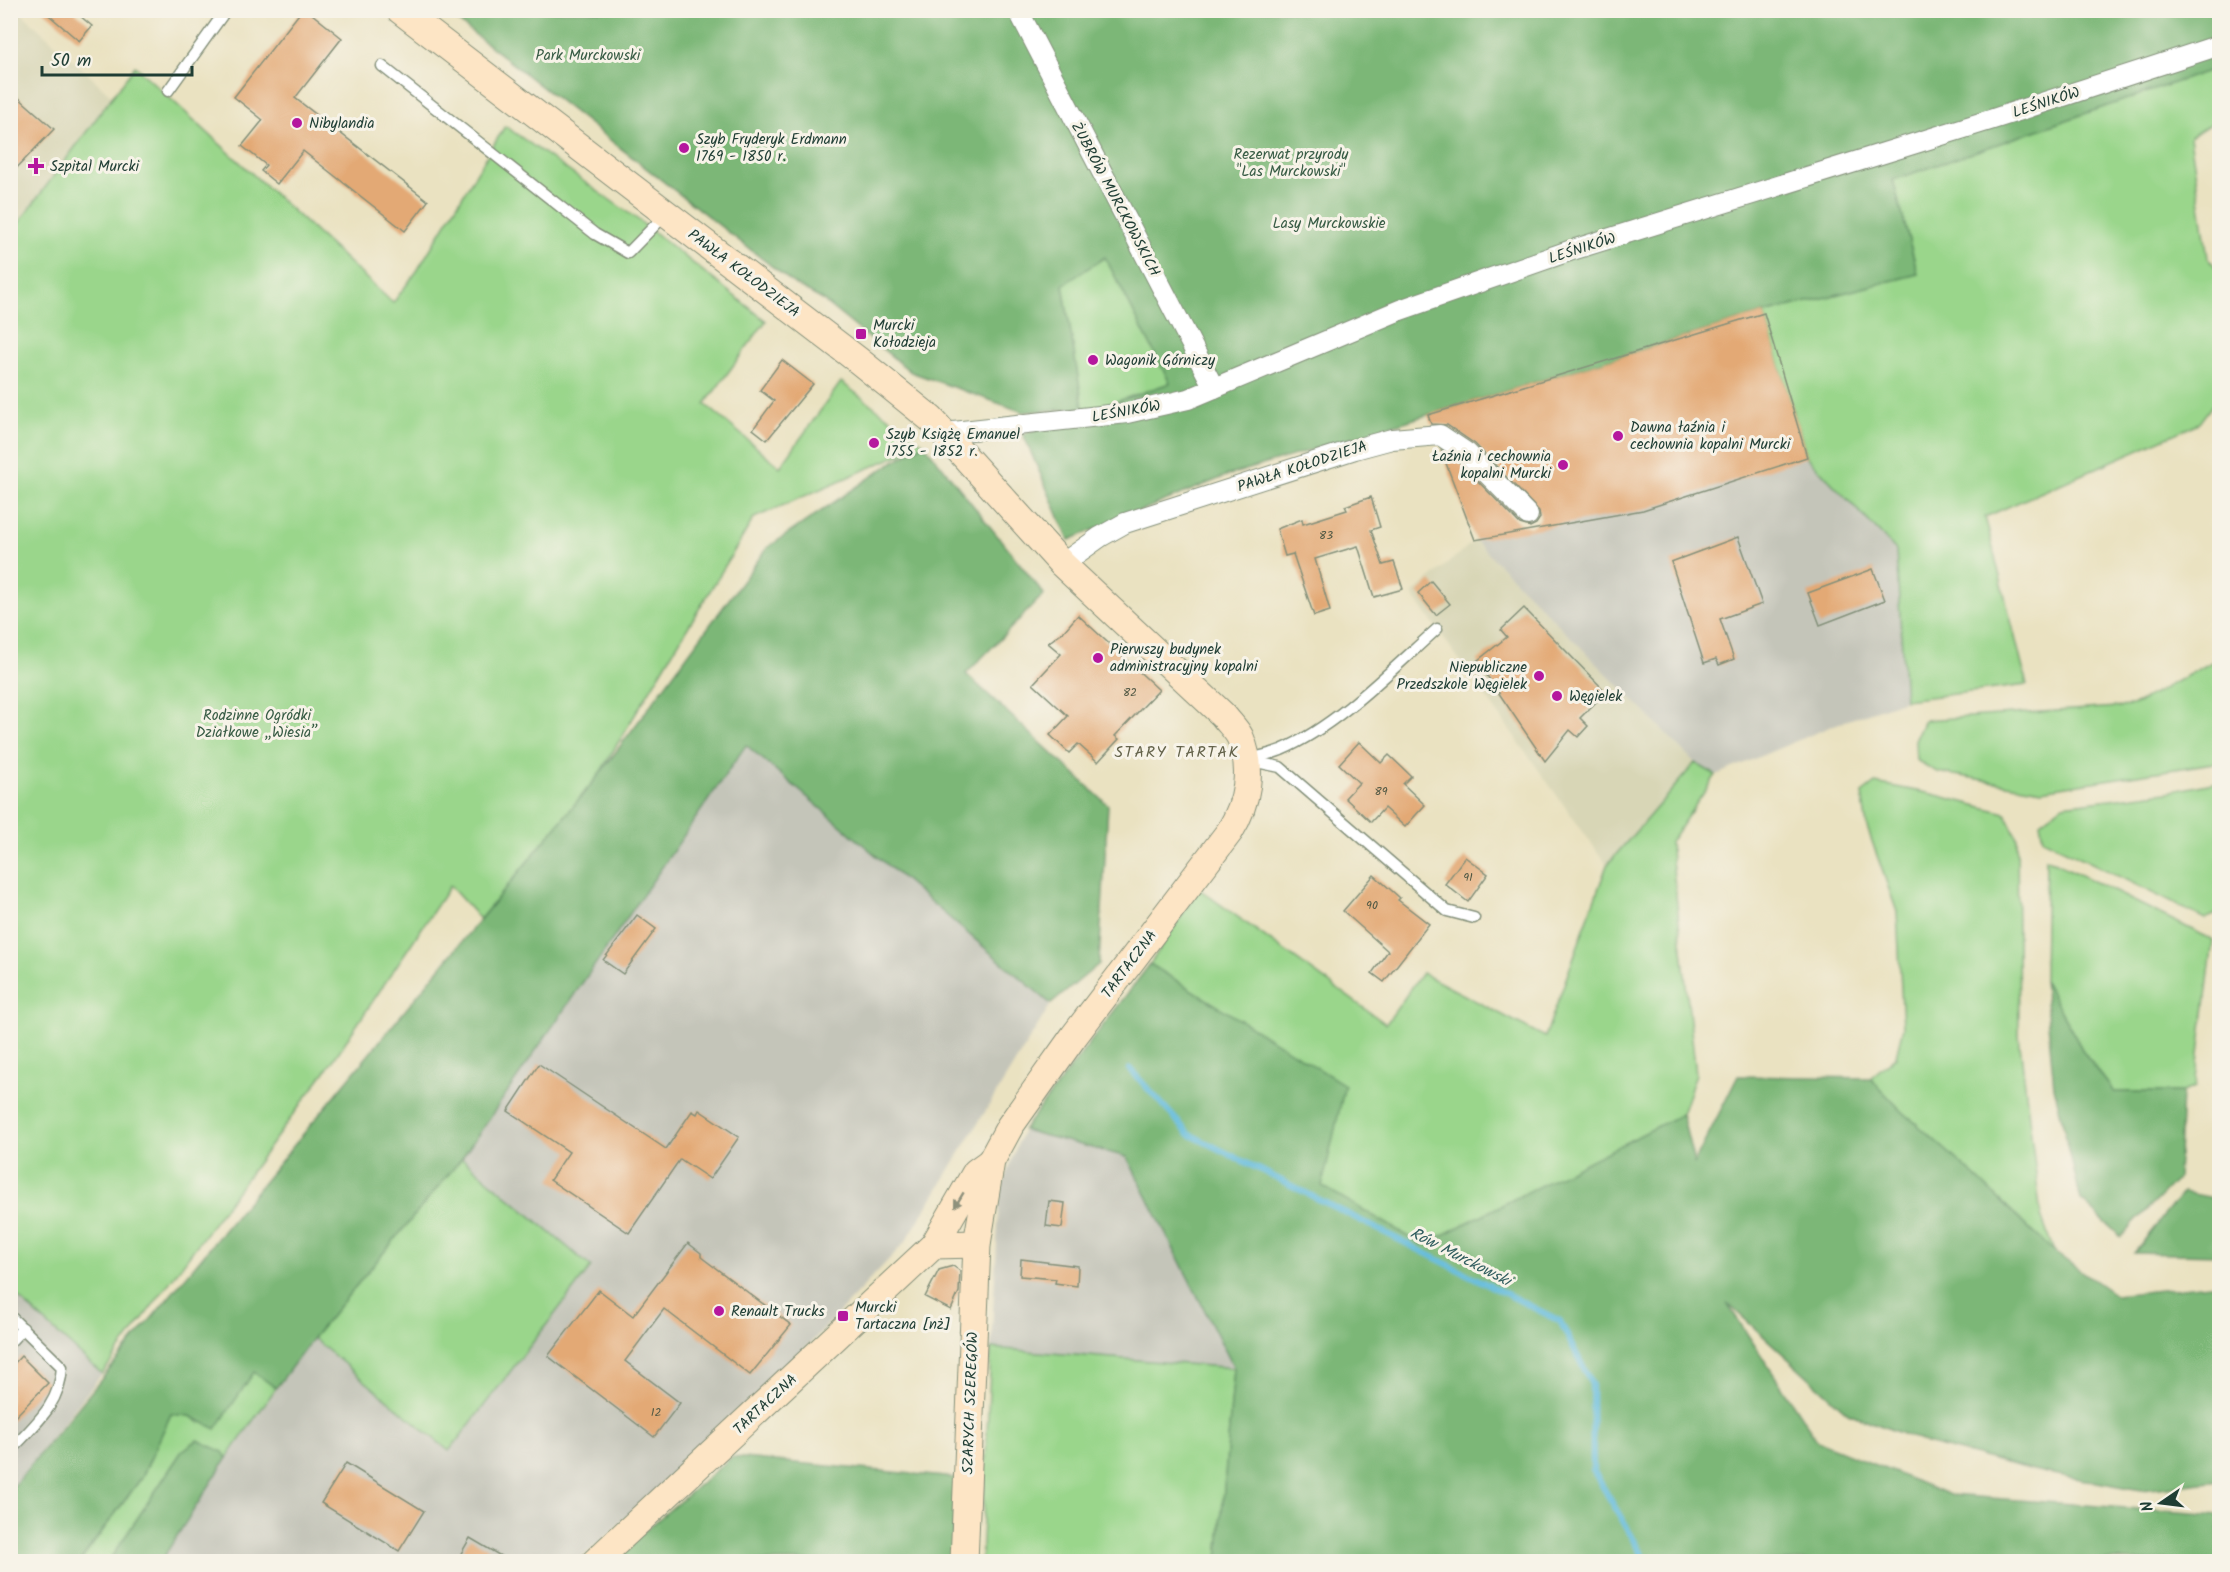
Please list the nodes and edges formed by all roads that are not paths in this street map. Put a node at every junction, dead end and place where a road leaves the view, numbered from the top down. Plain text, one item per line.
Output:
1 (226, 10) edge
2 (400, 10) edge
3 (1018, 10) edge
4 (2220, 45) edge
5 (382, 66) dead end
6 (168, 91) dead end
7 (666, 214) junction
8 (1214, 388) junction
9 (944, 433) junction
10 (1528, 515) dead end
11 (1062, 564) junction
12 (1437, 629) dead end
13 (1246, 760) junction
14 (1474, 918) dead end
15 (991, 1161) junction
16 (977, 1244) junction
17 (934, 1245) junction
18 (10, 1316) edge
19 (23, 1328) junction
20 (10, 1342) edge
21 (10, 1451) edge
22 (595, 1562) edge
23 (964, 1562) edge

1 - 6 lane
2 - 7 street, PAWŁA KOŁODZIEJA
3 - 8 street, ŻUBRÓW MURCKOWSKICH
4 - 8 street, LEŚNIKÓW
5 - 7 lane
7 - 9 street, PAWŁA KOŁODZIEJA
8 - 9 street, LEŚNIKÓW
9 - 11 street, PAWŁA KOŁODZIEJA
10 - 11 street, PAWŁA KOŁODZIEJA
11 - 13 street, PAWŁA KOŁODZIEJA
12 - 13 lane
13 - 14 lane
13 - 15 street, TARTACZNA
15 - 16 street, TARTACZNA
15 -> 17 street, TARTACZNA
16 - 17 street
16 - 23 street, SZARYCH SZEREGÓW
17 - 22 street, TARTACZNA
18 - 19 lane
19 - 20 lane
19 - 21 lane

